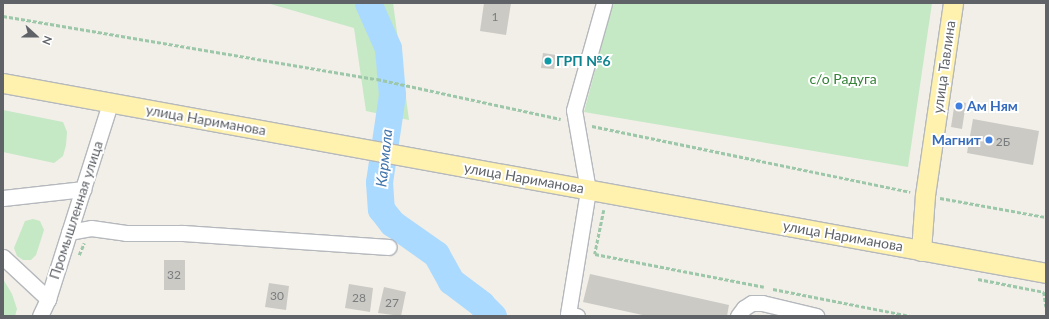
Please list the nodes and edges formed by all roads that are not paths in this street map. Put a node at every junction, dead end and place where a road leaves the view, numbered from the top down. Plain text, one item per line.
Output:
1 (604, 3) edge
2 (953, 3) edge
3 (3, 83) edge
4 (110, 103) junction
5 (83, 189) junction
6 (588, 190) junction
7 (3, 198) edge
8 (69, 232) junction
9 (389, 247) dead end
10 (922, 251) junction
11 (3, 257) edge
12 (1046, 273) edge
13 (48, 299) junction
14 (40, 316) edge
15 (577, 316) edge
16 (738, 316) edge
17 (816, 316) edge

1 - 6 street
2 - 10 main road, улица Тавлина
3 - 4 main road, улица Нариманова
4 - 5 street, Промышленная улица
4 - 6 main road, улица Нариманова
5 - 7 street
5 - 8 street, Промышленная улица
6 - 10 main road, улица Нариманова
6 - 15 street
8 - 9 street
8 - 13 street, Промышленная улица
10 - 12 main road, улица Нариманова
11 - 13 street
13 - 14 street, Промышленная улица
16 - 17 street

